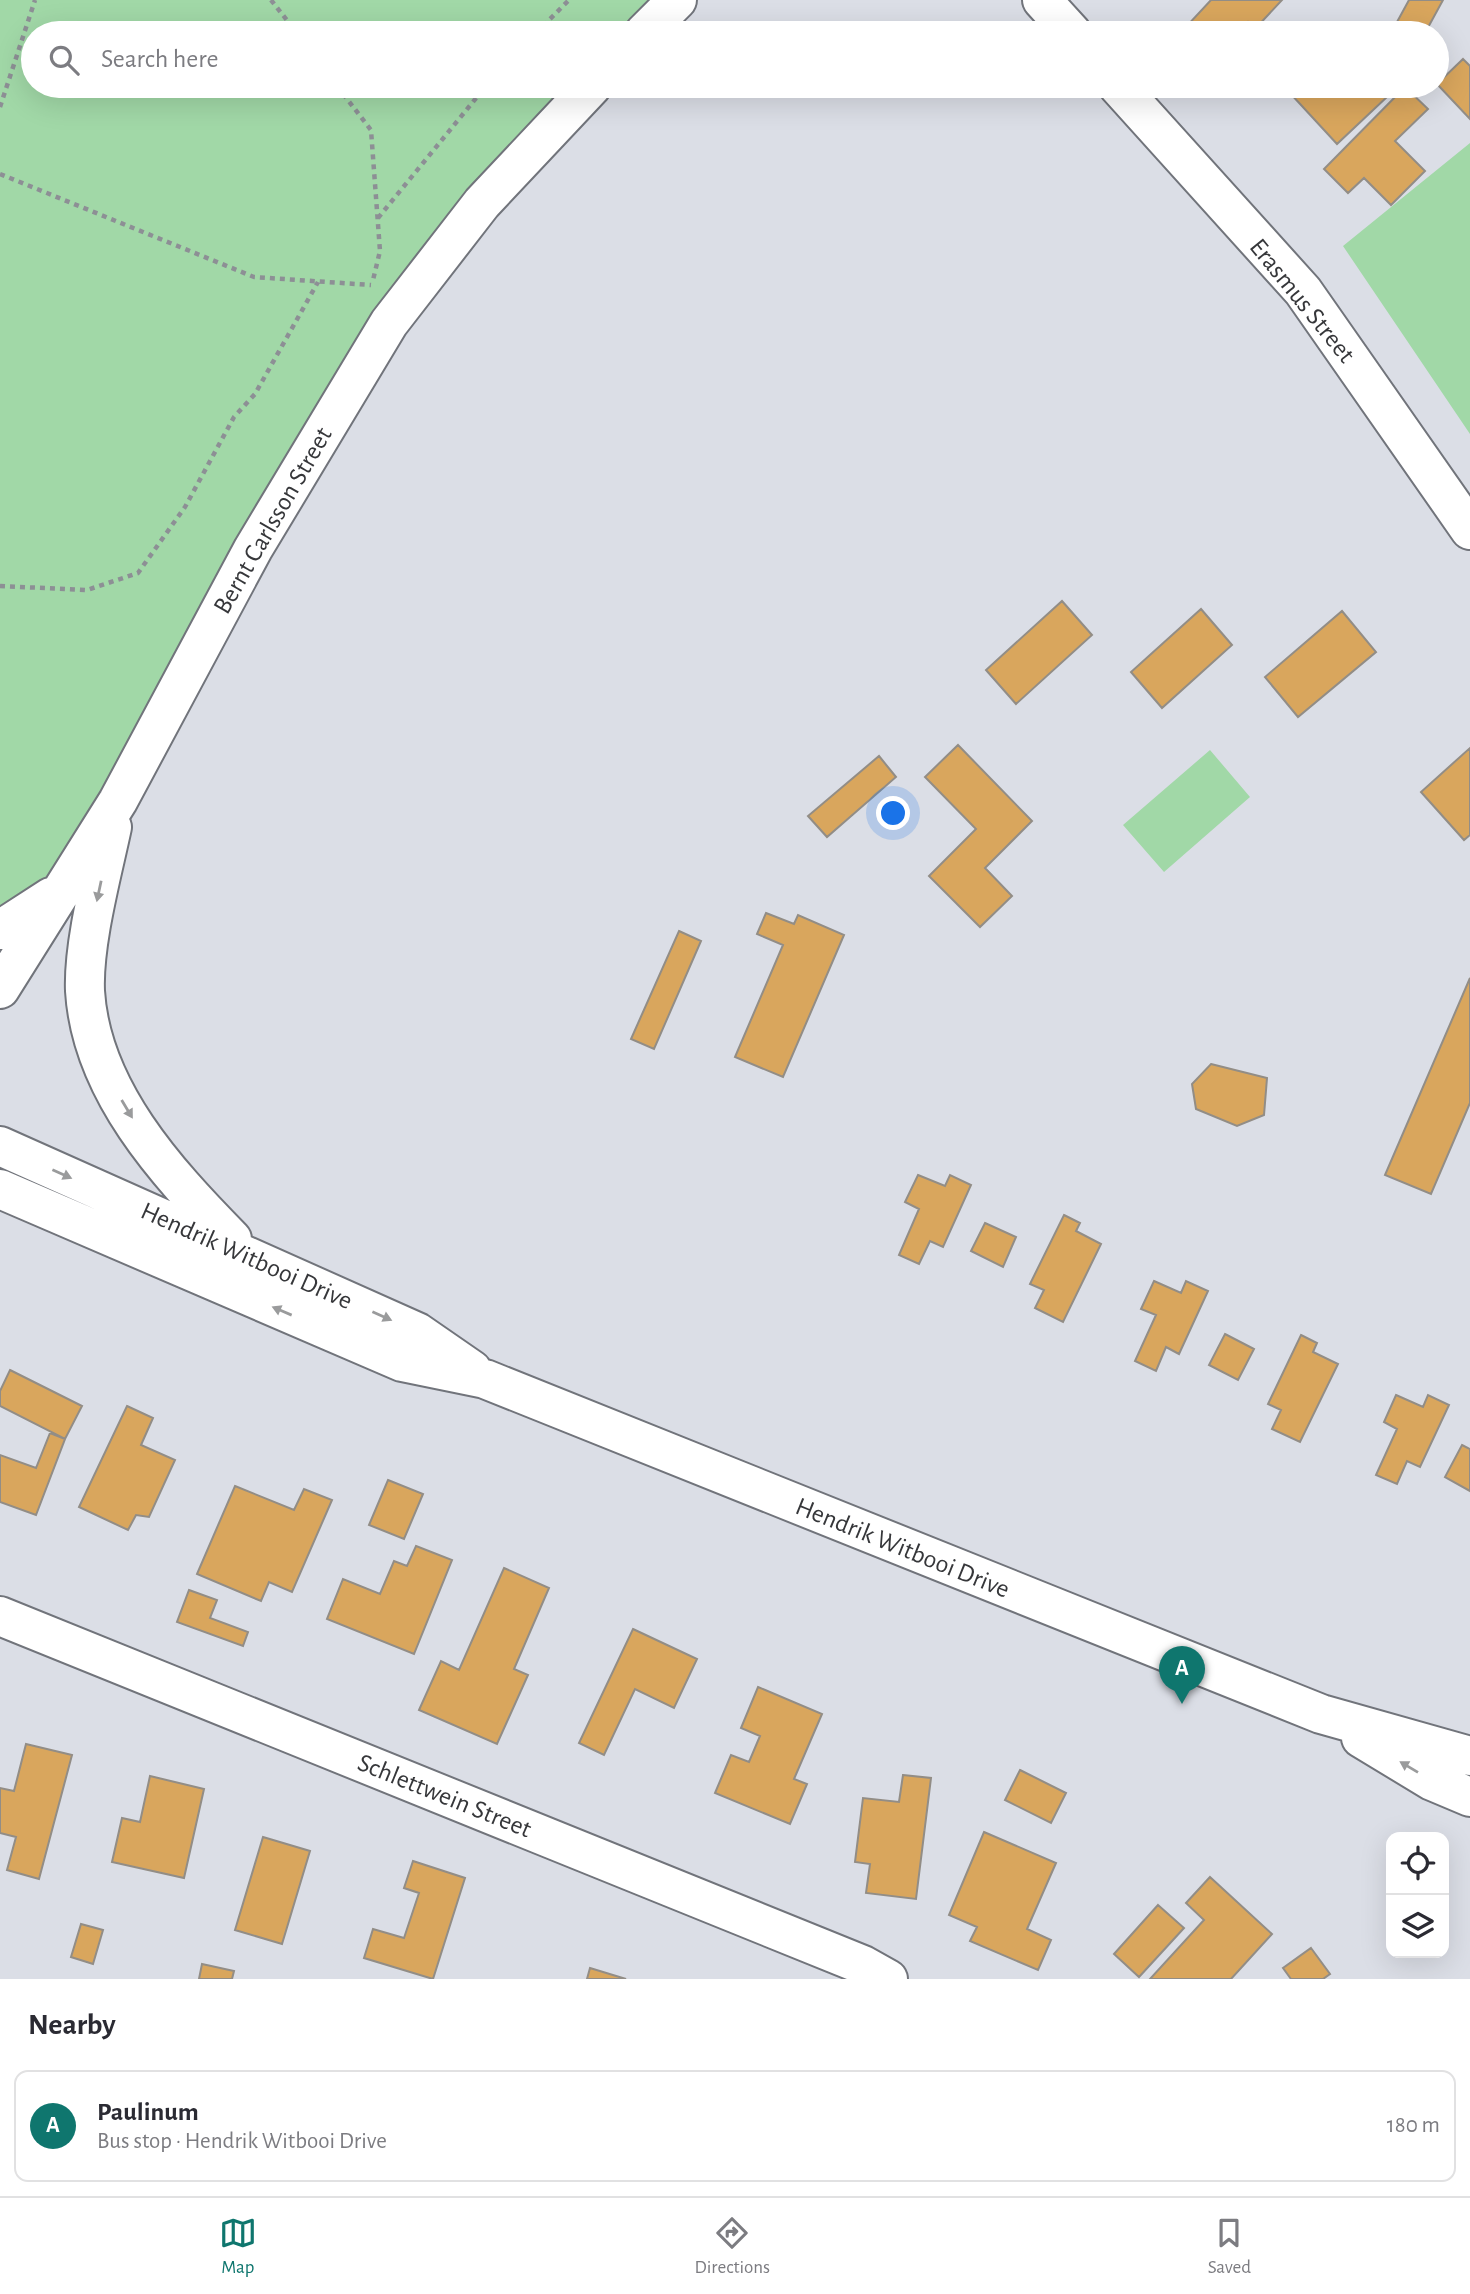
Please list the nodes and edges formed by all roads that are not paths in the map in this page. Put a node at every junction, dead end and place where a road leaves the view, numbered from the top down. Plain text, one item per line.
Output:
1 (677, 0) edge
2 (1042, 0) edge
3 (656, 21) edge
4 (1061, 21) edge
5 (581, 98) edge
6 (1129, 98) edge
7 (1470, 530) edge
8 (118, 801) junction
9 (62, 888) junction
10 (0, 930) edge
11 (0, 989) edge
12 (0, 1146) edge
13 (0, 1189) edge
14 (247, 1255) junction
15 (485, 1379) junction
16 (0, 1616) edge
17 (1321, 1714) junction
18 (1470, 1756) edge
19 (1470, 1797) edge
20 (888, 1979) edge

1 - 3 main road
2 - 4 main road
5 - 8 main road, Bernt Carlsson Street
6 - 7 main road, Erasmus Street
8 - 9 main road, Bernt Carlsson Street
8 -> 14 main road
9 - 10 main road
9 - 11 main road, Bernt Carlsson Street
12 -> 14 main road, Hendrik Witbooi Drive
15 -> 13 main road, Hendrik Witbooi Drive
14 -> 15 main road, Hendrik Witbooi Drive
15 - 17 main road, Hendrik Witbooi Drive
16 - 20 main road, Schlettwein Street
17 - 18 main road, Hendrik Witbooi Drive
19 -> 17 main road, Hendrik Witbooi Drive

